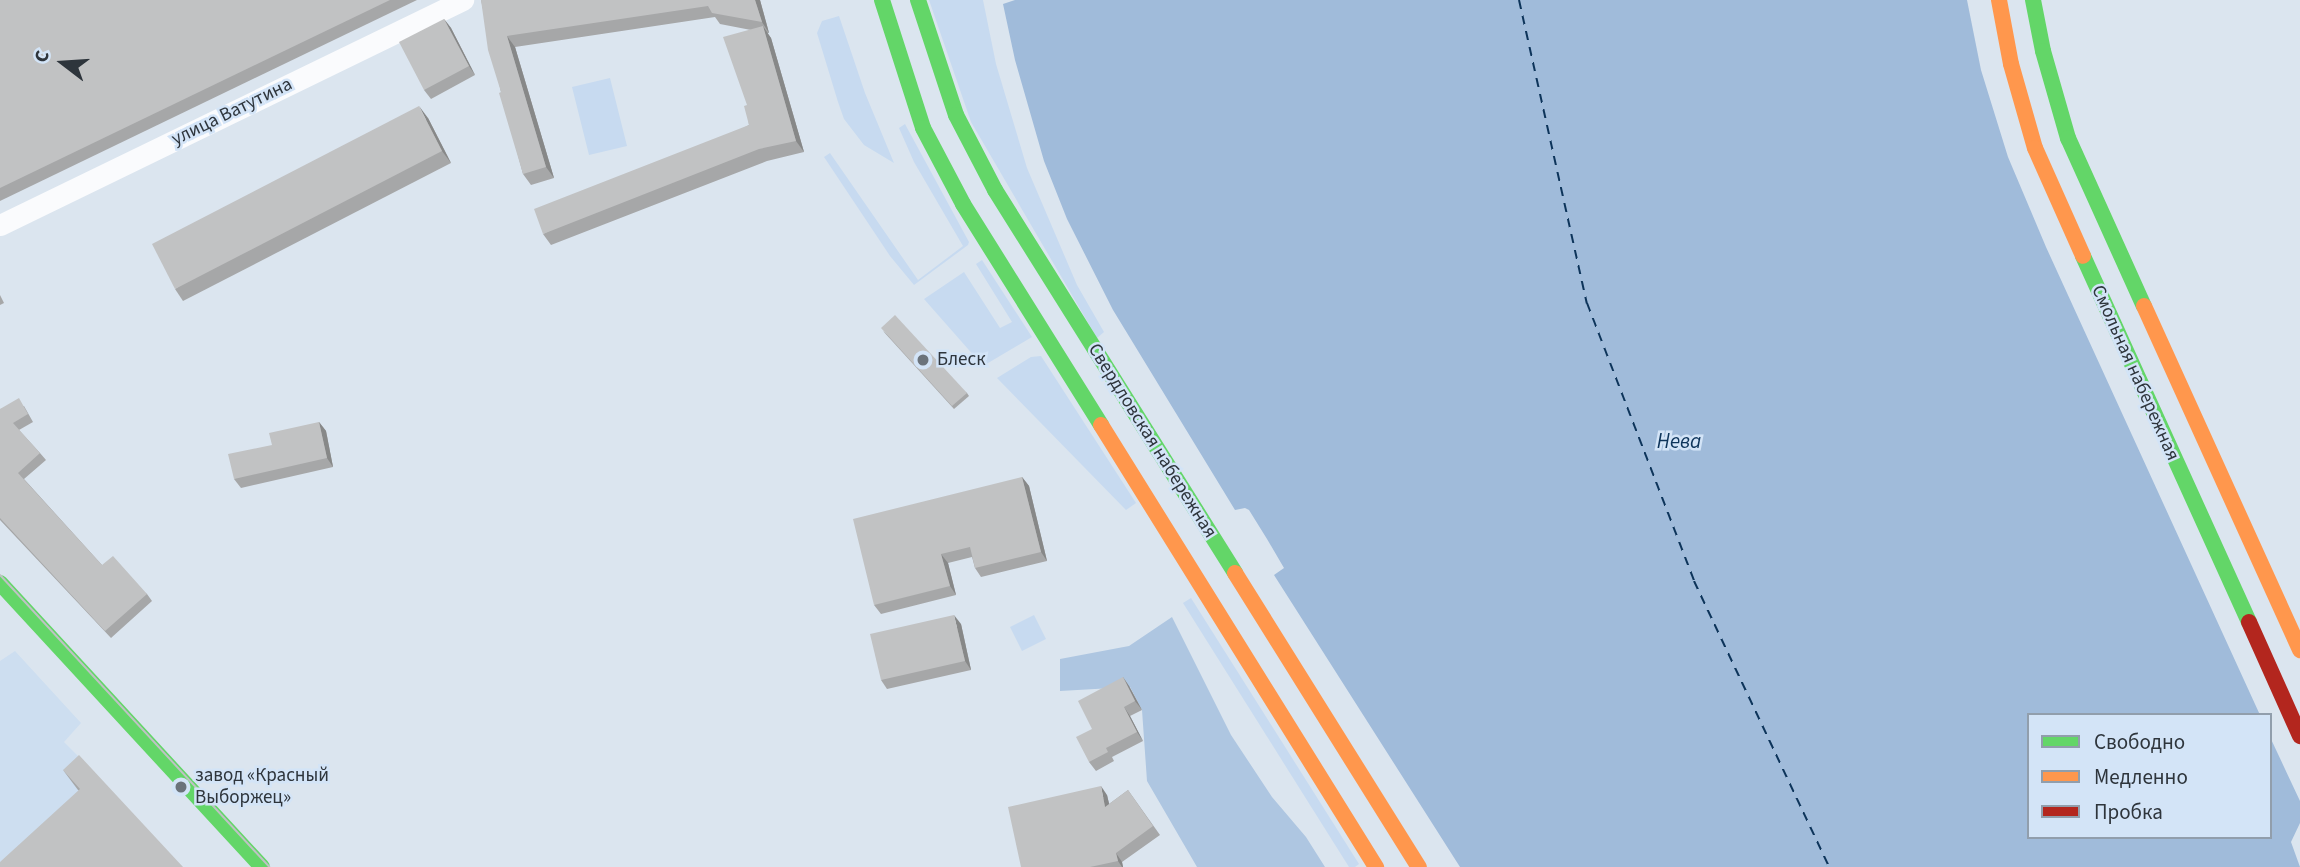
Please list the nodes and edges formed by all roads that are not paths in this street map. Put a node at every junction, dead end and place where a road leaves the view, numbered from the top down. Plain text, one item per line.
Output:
1 (464, 0) edge
2 (882, 0) edge
3 (918, 0) edge
4 (1999, 0) edge
5 (2034, 0) edge
6 (0, 225) edge
7 (0, 583) edge
8 (2300, 650) edge
9 (2300, 736) edge
10 (262, 867) edge
11 (1376, 867) edge
12 (1419, 867) edge

1 - 6 street, улица Ватутина
2 - 11 main road, Свердловская набережная
3 - 12 main road, Свердловская набережная
4 - 9 main road, Смольная набережная
5 - 8 main road, Смольная набережная
7 - 10 main road

